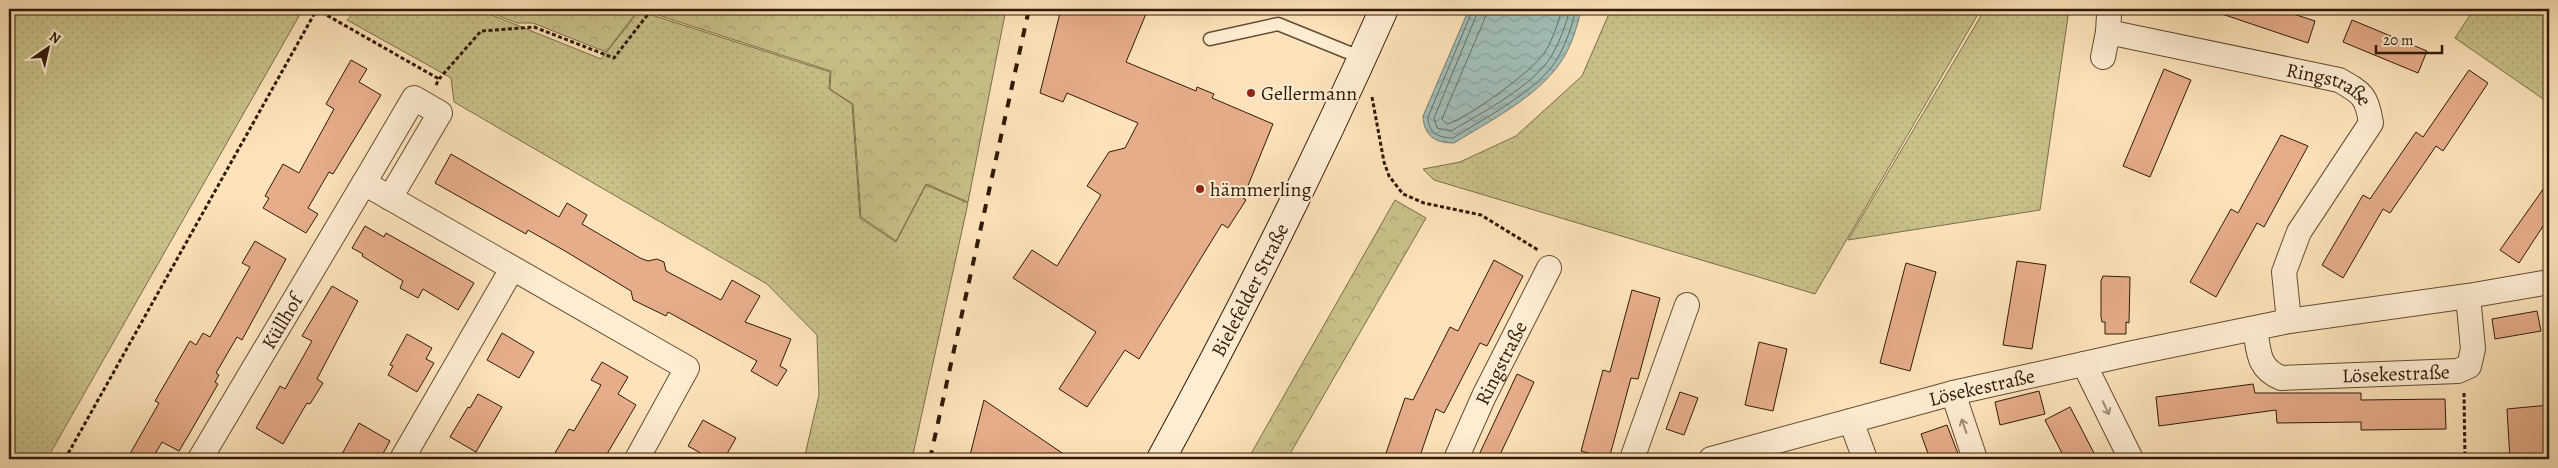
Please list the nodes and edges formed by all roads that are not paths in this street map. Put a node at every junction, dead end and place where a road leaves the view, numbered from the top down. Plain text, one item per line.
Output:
1 (1384, 9) edge
2 (1210, 39) dead end
3 (2103, 57) dead end
4 (1362, 58) junction
5 (364, 183) junction
6 (390, 198) junction
7 (1550, 268) road end
8 (512, 269) junction
9 (2549, 282) edge
10 (2468, 296) junction
11 (1687, 305) dead end
12 (2289, 321) junction
13 (2255, 329) junction
14 (2084, 364) junction
15 (1953, 393) junction
16 (1851, 421) junction
17 (200, 459) edge
18 (402, 459) edge
19 (637, 459) edge
20 (1162, 459) edge
21 (1456, 459) edge
22 (1632, 459) edge
23 (1715, 459) edge
24 (1865, 459) edge
25 (1975, 459) edge
26 (2131, 459) edge

1 - 4 main road, Bielefelder Straße
2 - 4 lane
3 - 12 street, Ringstraße
4 - 20 main road, Bielefelder Straße
5 - 6 street
5 - 6 street, Küllhof
5 - 17 street, Küllhof
6 - 8 street
7 - 21 street, Ringstraße
8 - 18 street
8 - 19 street
9 - 10 street, Lösekestraße
10 - 12 street, Lösekestraße
10 - 13 street, Lösekestraße
11 - 22 street
12 - 13 street, Lösekestraße
13 - 14 street, Lösekestraße
14 - 15 street, Lösekestraße
14 -> 26 street
15 - 16 street, Lösekestraße
25 -> 15 street
16 - 23 street, Lösekestraße
16 - 24 street

